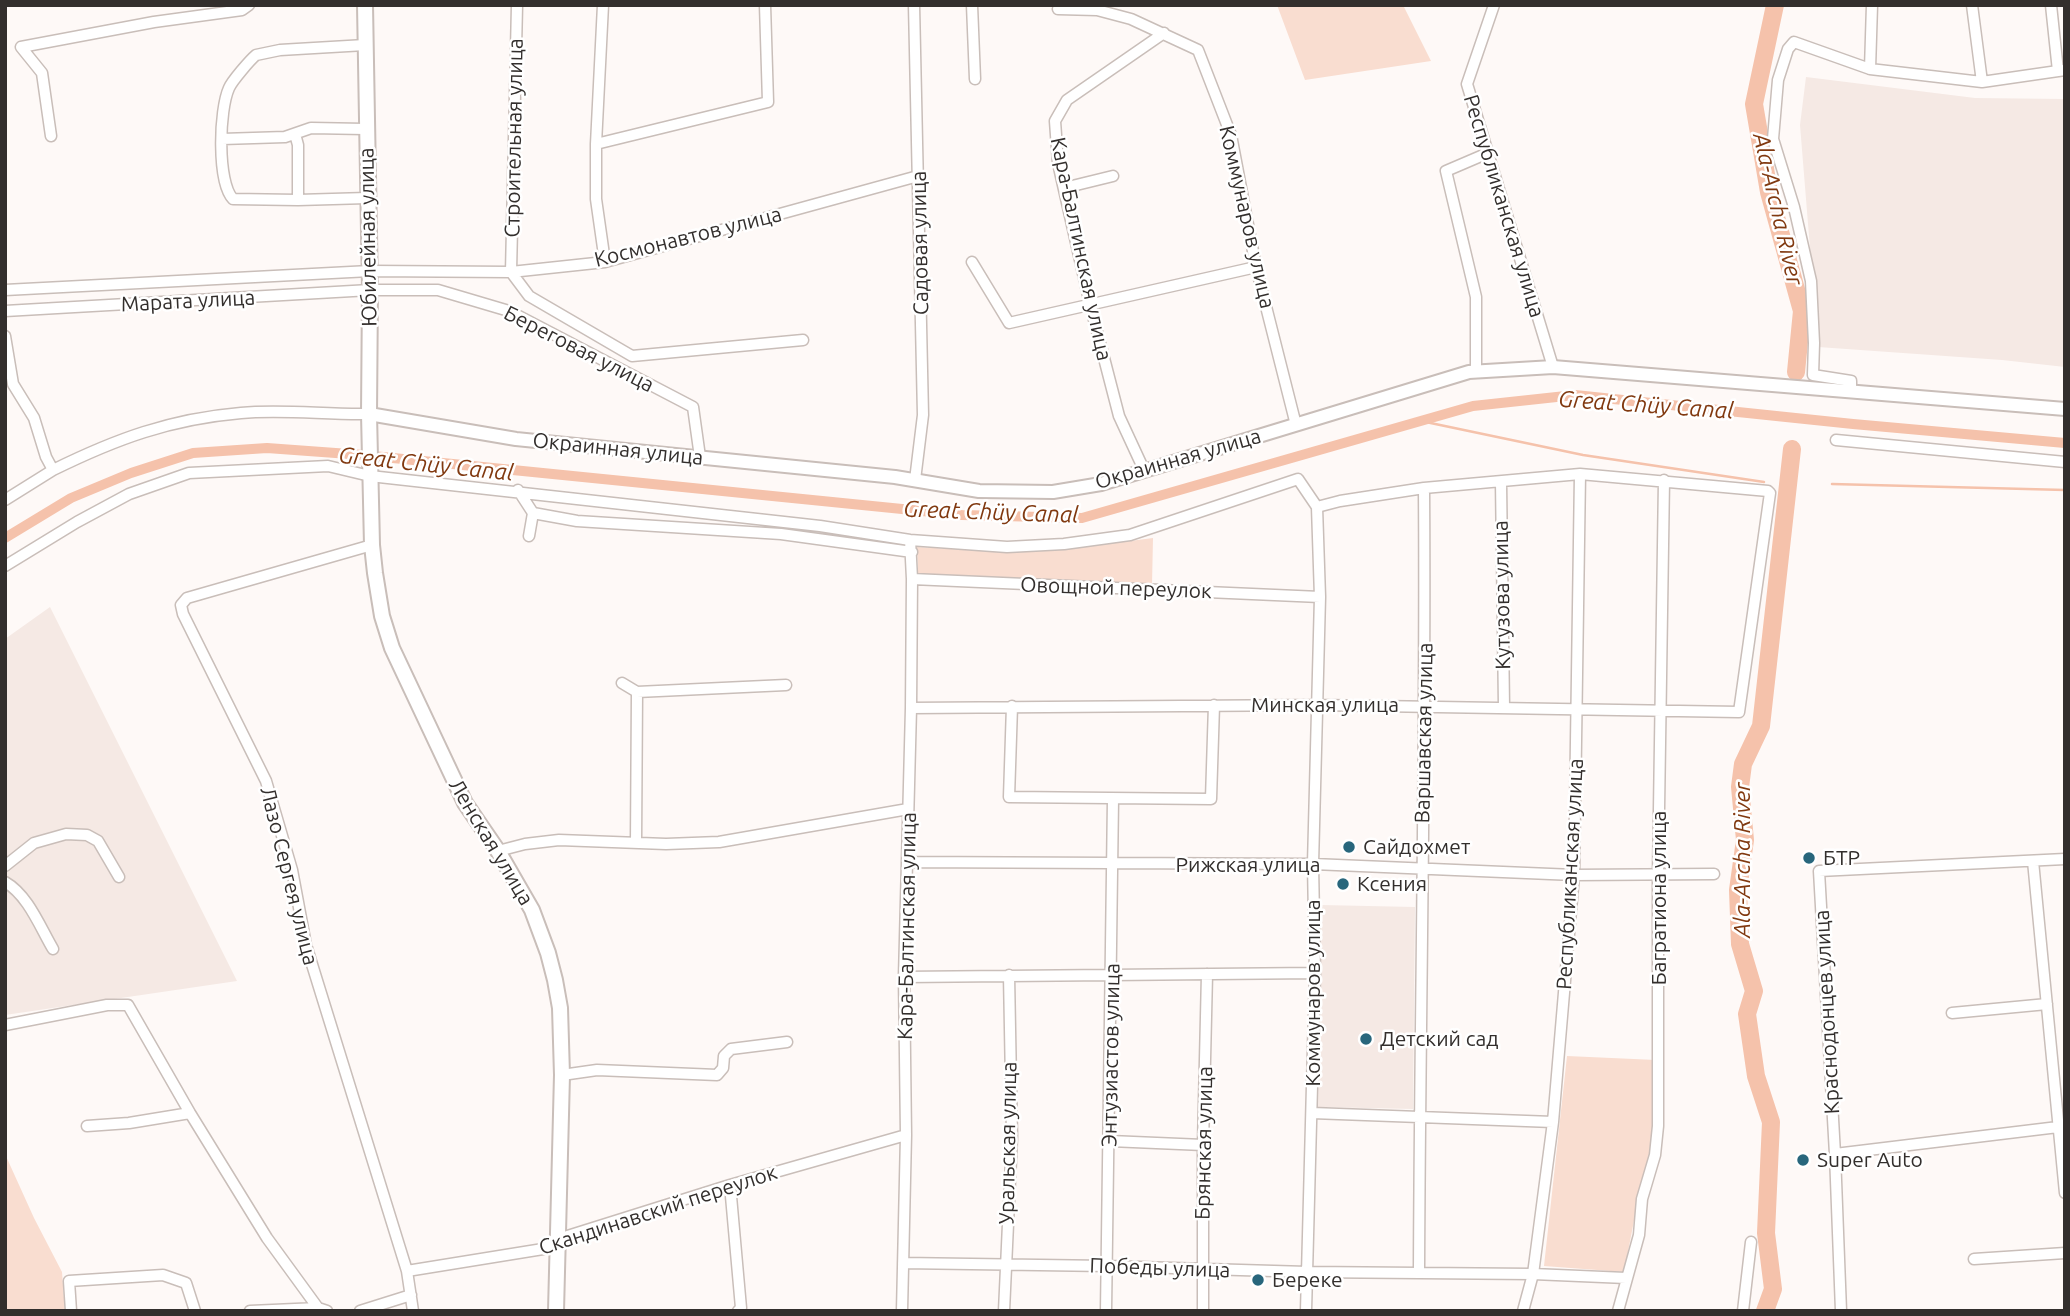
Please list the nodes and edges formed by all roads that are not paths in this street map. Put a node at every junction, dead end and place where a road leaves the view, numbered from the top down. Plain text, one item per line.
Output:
1 (249, 5) edge
2 (365, 5) edge
3 (517, 5) edge
4 (603, 5) edge
5 (765, 5) edge
6 (914, 5) edge
7 (972, 5) edge
8 (1494, 5) edge
9 (1872, 5) edge
10 (1972, 5) edge
11 (2051, 5) edge
12 (1097, 8) edge
13 (1058, 9) dead end
14 (1164, 33) junction
15 (365, 46) junction
16 (1870, 69) junction
17 (2062, 70) edge
18 (975, 79) dead end
19 (1982, 82) junction
20 (365, 130) junction
21 (295, 134) junction
22 (51, 136) dead end
23 (222, 139) junction
24 (596, 144) junction
25 (1488, 153) junction
26 (918, 176) junction
27 (1113, 176) dead end
28 (1064, 188) junction
29 (368, 198) junction
30 (298, 200) junction
31 (605, 262) junction
32 (972, 262) dead end
33 (1256, 267) junction
34 (370, 271) junction
35 (511, 272) junction
36 (5, 290) edge
37 (370, 290) junction
38 (1090, 304) junction
39 (5, 311) edge
40 (5, 336) edge
41 (803, 340) dead end
42 (1553, 367) junction
43 (1476, 372) junction
44 (1851, 391) junction
45 (2065, 409) edge
46 (369, 416) junction
47 (1296, 425) junction
48 (1836, 440) dead end
49 (700, 457) junction
50 (2065, 462) edge
51 (53, 470) junction
52 (1144, 470) junction
53 (370, 472) junction
54 (1580, 474) junction
55 (915, 480) junction
56 (1664, 480) junction
57 (1501, 482) junction
58 (1424, 488) junction
59 (519, 491) junction
60 (5, 500) edge
61 (1317, 507) junction
62 (533, 513) junction
63 (529, 536) dead end
64 (910, 540) junction
65 (372, 545) junction
66 (912, 552) junction
67 (5, 566) edge
68 (912, 579) junction
69 (1320, 597) junction
70 (622, 683) dead end
71 (786, 685) dead end
72 (637, 692) junction
73 (1214, 705) junction
74 (1317, 705) junction
75 (1012, 706) junction
76 (1426, 706) junction
77 (911, 708) junction
78 (1504, 708) junction
79 (1578, 709) junction
80 (1661, 710) junction
81 (1113, 799) junction
82 (908, 808) junction
83 (636, 843) junction
84 (498, 851) junction
85 (2065, 859) edge
86 (2033, 861) junction
87 (908, 862) junction
88 (1313, 864) junction
89 (1113, 865) junction
90 (5, 866) edge
91 (1422, 868) junction
92 (1714, 874) dead end
93 (1574, 875) junction
94 (1658, 875) junction
95 (119, 877) dead end
96 (5, 882) edge
97 (53, 949) dead end
98 (1315, 973) junction
99 (1112, 974) junction
100 (1207, 974) junction
101 (1009, 975) junction
102 (904, 977) junction
103 (2047, 1004) junction
104 (1952, 1013) dead end
105 (5, 1025) edge
106 (787, 1042) dead end
107 (562, 1075) junction
108 (2061, 1105) edge
109 (1312, 1113) junction
110 (190, 1114) junction
111 (1420, 1117) junction
112 (1553, 1122) junction
113 (87, 1126) dead end
114 (2059, 1127) junction
115 (906, 1135) junction
116 (1110, 1141) junction
117 (1203, 1145) junction
118 (1835, 1154) junction
119 (730, 1185) junction
120 (2065, 1193) edge
121 (558, 1239) junction
122 (1751, 1242) dead end
123 (2065, 1253) edge
124 (1974, 1259) dead end
125 (903, 1263) junction
126 (1005, 1264) junction
127 (1107, 1266) junction
128 (1203, 1269) junction
129 (407, 1271) junction
130 (1307, 1272) junction
131 (1419, 1272) junction
132 (1533, 1273) junction
133 (1626, 1278) junction
134 (411, 1294) junction
135 (323, 1310) edge
136 (71, 1311) edge
137 (195, 1311) edge
138 (250, 1311) edge
139 (360, 1311) edge
140 (413, 1311) edge
141 (556, 1311) edge
142 (738, 1311) edge
143 (902, 1311) edge
144 (1004, 1311) edge
145 (1106, 1311) edge
146 (1203, 1311) edge
147 (1307, 1311) edge
148 (1523, 1311) edge
149 (1618, 1311) edge
150 (1743, 1311) edge
151 (1841, 1311) edge

1 - 22 street
2 - 15 main road, Юбилейная улица
3 - 35 street, Строительная улица
4 - 24 street
5 - 24 street
6 - 26 street, Садовая улица
7 - 18 street
8 - 25 street, Республиканская улица
9 - 16 street
10 - 19 street
11 - 17 street
12 - 13 street, Коммунаров улица
12 - 14 street, Коммунаров улица
14 - 28 street, Кара-Балтинская улица
14 - 33 street, Коммунаров улица
15 - 20 main road, Юбилейная улица
15 - 23 street
16 - 19 street
16 - 44 street
17 - 19 street
20 - 21 street
20 - 29 main road, Юбилейная улица
21 - 23 street
21 - 30 street
23 - 30 street
24 - 31 street
25 - 42 street, Республиканская улица
25 - 43 street
26 - 31 street, Космонавтов улица
26 - 55 street, Садовая улица
27 - 28 street
28 - 38 street, Кара-Балтинская улица
29 - 30 street
29 - 34 main road, Юбилейная улица
31 - 35 street, Космонавтов улица
32 - 38 street
33 - 38 street
33 - 47 street, Коммунаров улица
34 - 35 street, Космонавтов улица
34 - 36 street, Космонавтов улица
34 - 37 main road, Юбилейная улица
35 - 41 street, Береговая улица
37 - 39 street, Марата улица
37 - 46 main road, Юбилейная улица
37 - 49 street, Береговая улица
38 - 52 street, Кара-Балтинская улица
40 - 51 street
42 - 43 street, Окраинная улица
42 - 44 street, Окраинная улица
43 - 47 street, Окраинная улица
44 - 45 street, Окраинная улица
46 - 49 street, Окраинная улица
46 - 51 street
46 - 53 main road, Юбилейная улица
47 - 52 street, Окраинная улица
48 - 50 street
49 - 55 street, Окраинная улица
51 - 60 street
52 - 55 street, Окраинная улица
53 - 59 street
53 - 65 main road, Ленская улица
53 - 67 street
54 - 56 street
54 - 57 street
54 - 79 street, Республиканская улица
56 - 80 street, Багратиона улица
56 - 80 street, Минская улица
57 - 58 street
57 - 78 street, Кутузова улица
58 - 61 street
58 - 76 street, Варшавская улица
59 - 62 street
59 - 64 street
61 - 64 street
61 - 69 street, Коммунаров улица
62 - 63 street
62 - 66 street
64 - 66 street, Кара-Балтинская улица
65 - 84 main road, Ленская улица
65 - 129 street, Лазо Сергея улица
66 - 68 street, Кара-Балтинская улица
68 - 69 street, Овощной переулок
68 - 77 street, Кара-Балтинская улица
69 - 74 street, Коммунаров улица
70 - 72 street
71 - 72 street
72 - 83 street
73 - 74 street, Минская улица
73 - 75 street, Минская улица
73 - 81 street
74 - 76 street, Минская улица
74 - 88 street, Коммунаров улица
75 - 77 street, Минская улица
75 - 81 street
76 - 78 street, Минская улица
76 - 91 street, Варшавская улица
77 - 82 street, Кара-Балтинская улица
78 - 79 street, Минская улица
79 - 80 street, Минская улица
79 - 93 street, Республиканская улица
80 - 94 street, Багратиона улица
81 - 89 street, Энтузиастов улица
82 - 83 street
82 - 87 street, Кара-Балтинская улица
83 - 84 street
84 - 107 main road, Ленская улица
85 - 86 street
86 - 103 street
86 - 118 street, Краснодонцев улица
87 - 89 street, Рижская улица
87 - 102 street, Кара-Балтинская улица
88 - 89 street, Рижская улица
88 - 91 street, Рижская улица
88 - 98 street, Коммунаров улица
89 - 99 street, Энтузиастов улица
90 - 95 street
91 - 93 street, Рижская улица
91 - 111 street, Варшавская улица
92 - 94 street, Рижская улица
93 - 94 street, Рижская улица
93 - 112 street, Республиканская улица
94 - 133 street, Багратиона улица
96 - 97 street
98 - 100 street
98 - 109 street, Коммунаров улица
99 - 100 street
99 - 101 street
99 - 116 street, Энтузиастов улица
100 - 117 street, Брянская улица
101 - 102 street
101 - 126 street, Уральская улица
102 - 115 street, Кара-Балтинская улица
103 - 104 street
103 - 108 street
105 - 110 street
106 - 107 street
107 - 121 main road, Ленская улица
108 - 114 street
109 - 111 street
109 - 130 street, Коммунаров улица
110 - 113 street
110 - 135 street
111 - 112 street
111 - 131 street, Варшавская улица
112 - 132 street, Республиканская улица
114 - 118 street
114 - 120 street
115 - 119 street, Скандинавский переулок
115 - 125 street, Кара-Балтинская улица
116 - 117 street
116 - 127 street, Энтузиастов улица
117 - 128 street, Брянская улица
118 - 151 street, Краснодонцев улица
119 - 121 street, Скандинавский переулок
119 - 142 street
121 - 129 street, Скандинавский переулок
121 - 141 main road, Ленская улица
122 - 150 street
123 - 124 street
125 - 126 street, Победы улица
125 - 143 street, Кара-Балтинская улица
126 - 127 street, Победы улица
126 - 144 street, Уральская улица
127 - 128 street, Победы улица
127 - 145 street, Энтузиастов улица
128 - 130 street, Победы улица
128 - 146 street, Брянская улица
129 - 134 street, Лазо Сергея улица
130 - 131 street, Победы улица
130 - 147 street, Коммунаров улица
131 - 132 street, Победы улица
132 - 133 street, Победы улица
132 - 148 street, Республиканская улица
133 - 149 street, Багратиона улица
134 - 139 street
134 - 140 street, Лазо Сергея улица
135 - 138 street
136 - 137 street

